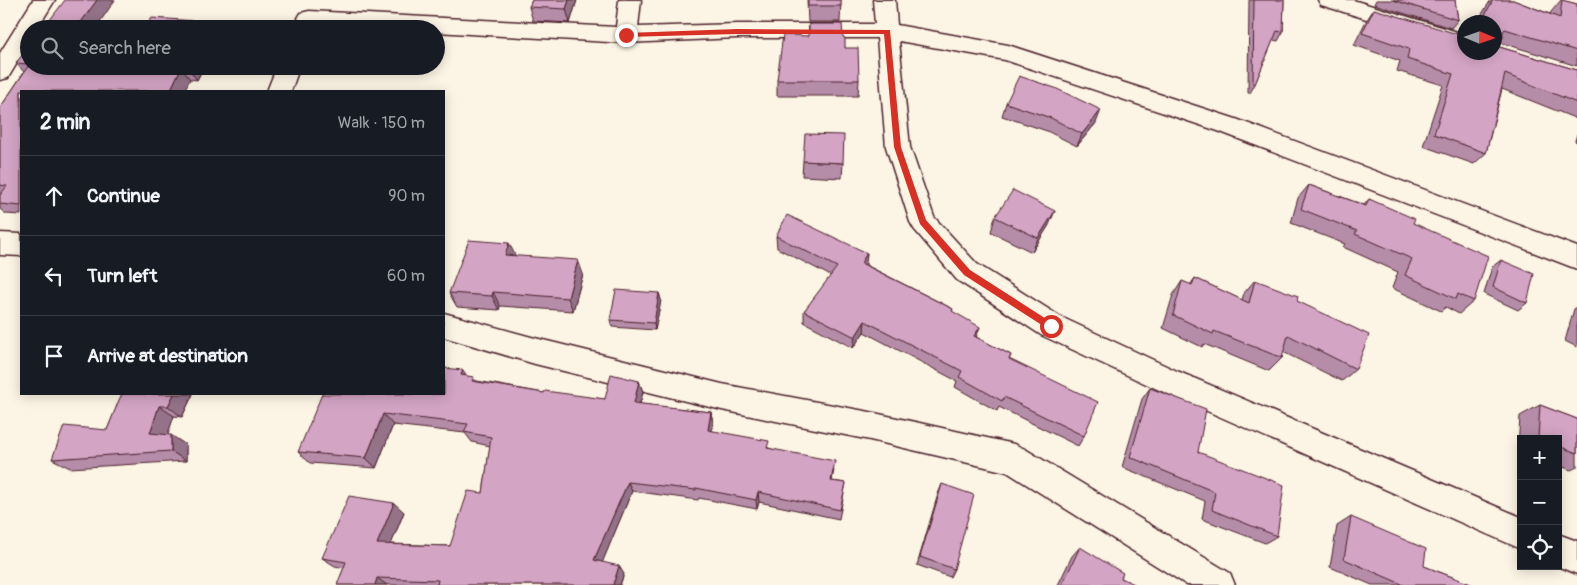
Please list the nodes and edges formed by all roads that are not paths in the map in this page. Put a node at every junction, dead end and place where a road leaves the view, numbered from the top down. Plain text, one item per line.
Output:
1 (44, 0) edge
2 (630, 0) edge
3 (884, 0) edge
4 (1328, 0) edge
5 (310, 16) edge
6 (32, 20) edge
7 (377, 20) edge
8 (445, 24) edge
9 (887, 32) junction
10 (626, 35) junction
11 (20, 39) edge
12 (1457, 40) edge
13 (0, 72) edge
14 (285, 75) edge
15 (279, 90) edge
16 (0, 244) edge
17 (20, 245) edge
18 (1577, 258) edge
19 (445, 325) edge
20 (1517, 531) edge
21 (1562, 552) edge
22 (1577, 558) edge
23 (1218, 585) edge

1 - 6 street
2 - 10 street
3 - 9 street
4 - 12 street
5 - 7 street
8 - 10 street
9 - 10 street
9 - 18 street
9 - 20 street
11 - 13 street
14 - 15 street
16 - 17 street
19 - 23 street
21 - 22 street

